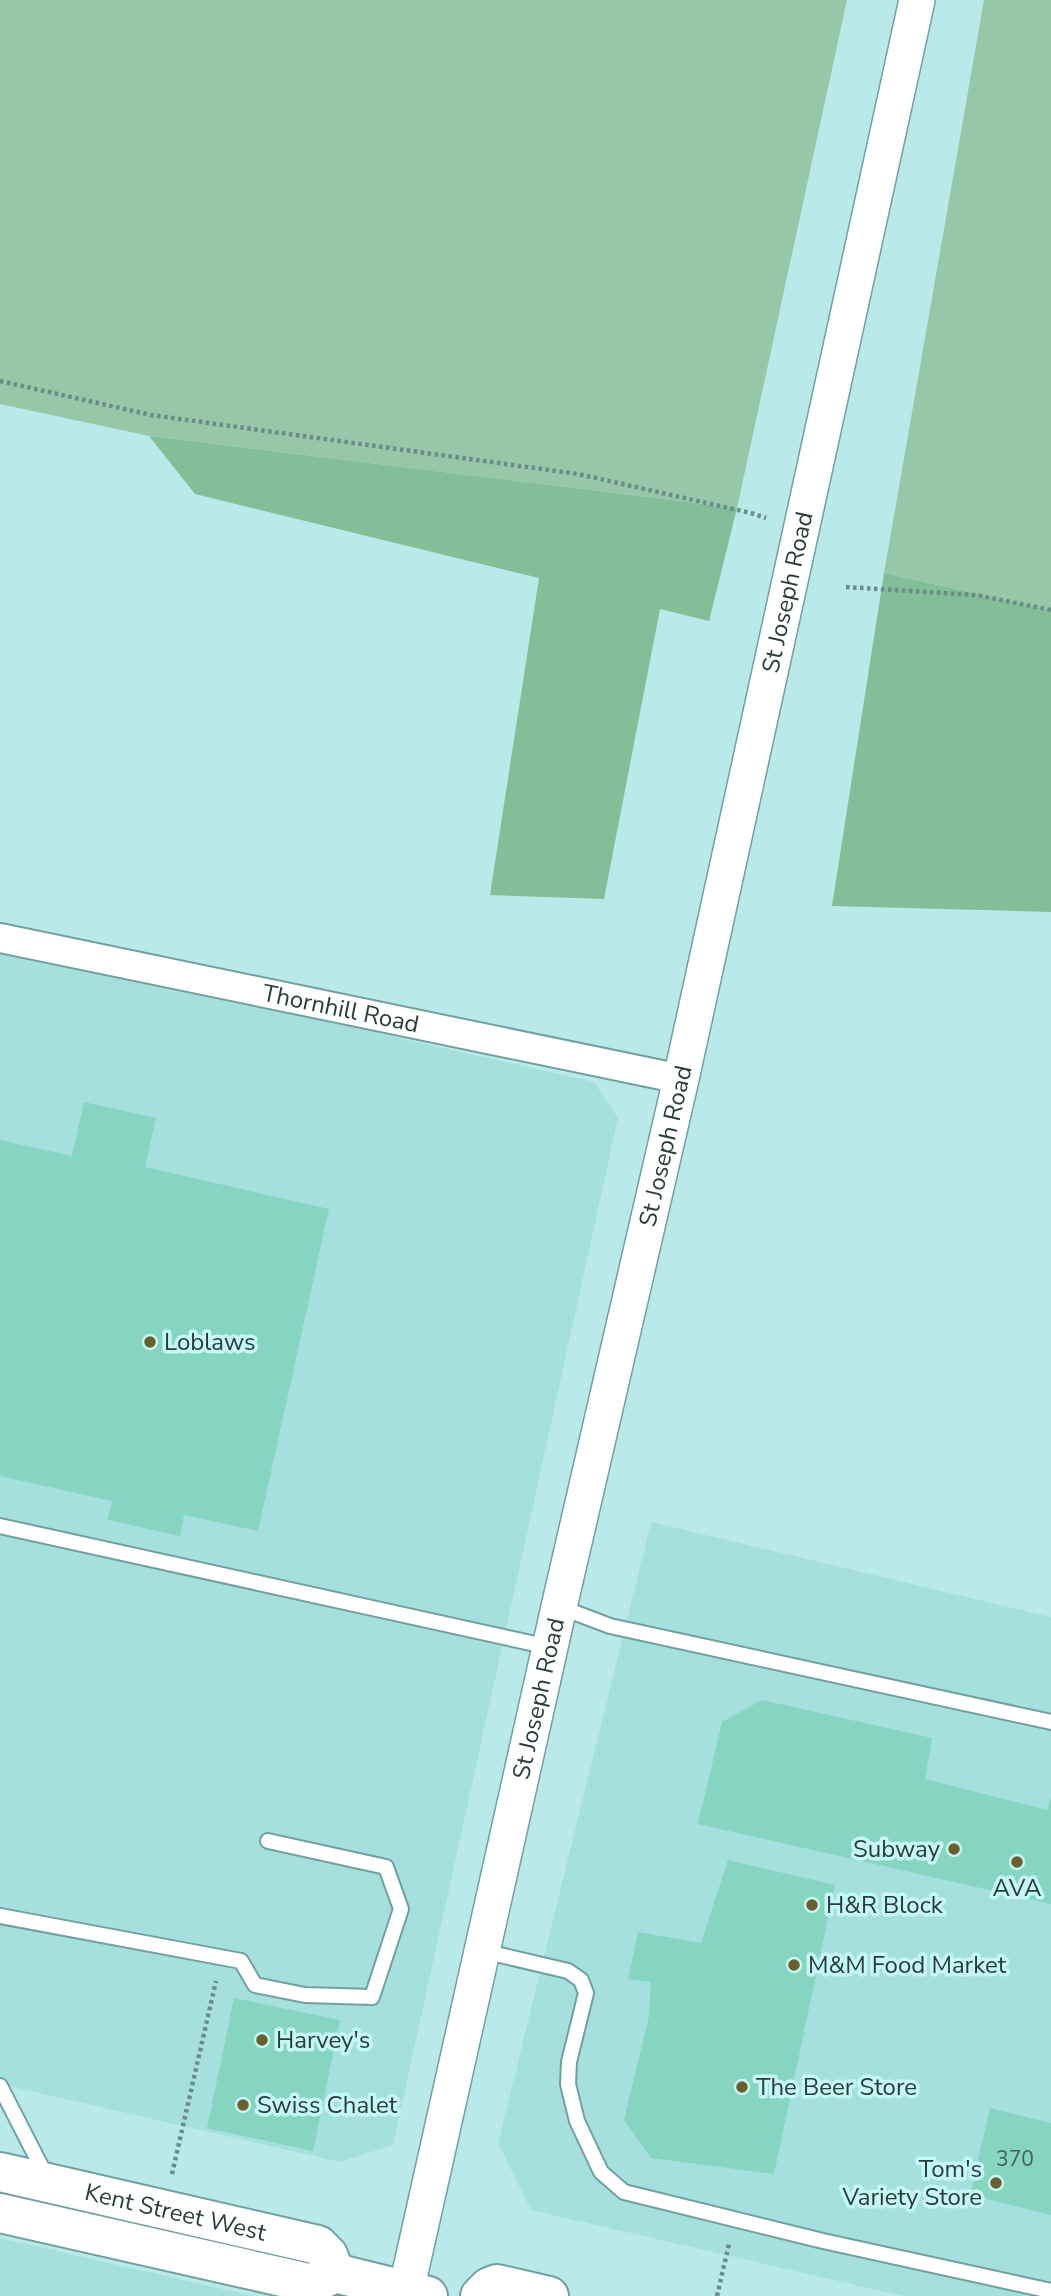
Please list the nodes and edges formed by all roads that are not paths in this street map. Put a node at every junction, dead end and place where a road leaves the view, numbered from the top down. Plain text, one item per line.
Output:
1 (917, 0) edge
2 (0, 938) edge
3 (681, 1079) junction
4 (0, 1526) edge
5 (559, 1607) junction
6 (550, 1647) junction
7 (1051, 1722) edge
8 (268, 1842) dead end
9 (0, 1916) edge
10 (483, 1951) junction
11 (0, 2086) edge
12 (0, 2172) edge
13 (50, 2184) junction
14 (0, 2213) edge
15 (335, 2273) junction
16 (1051, 2291) edge
17 (413, 2294) edge
18 (480, 2296) edge
19 (549, 2296) edge

1 - 3 street, St Joseph Road
2 - 3 street, Thornhill Road
3 - 5 street, St Joseph Road
4 - 6 lane
5 - 6 street, St Joseph Road
5 - 7 lane
6 - 10 street, St Joseph Road
8 - 9 lane
10 - 16 lane
10 - 17 street, St Joseph Road
11 - 13 lane
12 - 13 main road, Kent Street West
13 - 15 main road, Kent Street West
14 - 15 main road, Kent Street West
15 - 17 main road, Kent Street West
18 - 19 main road

